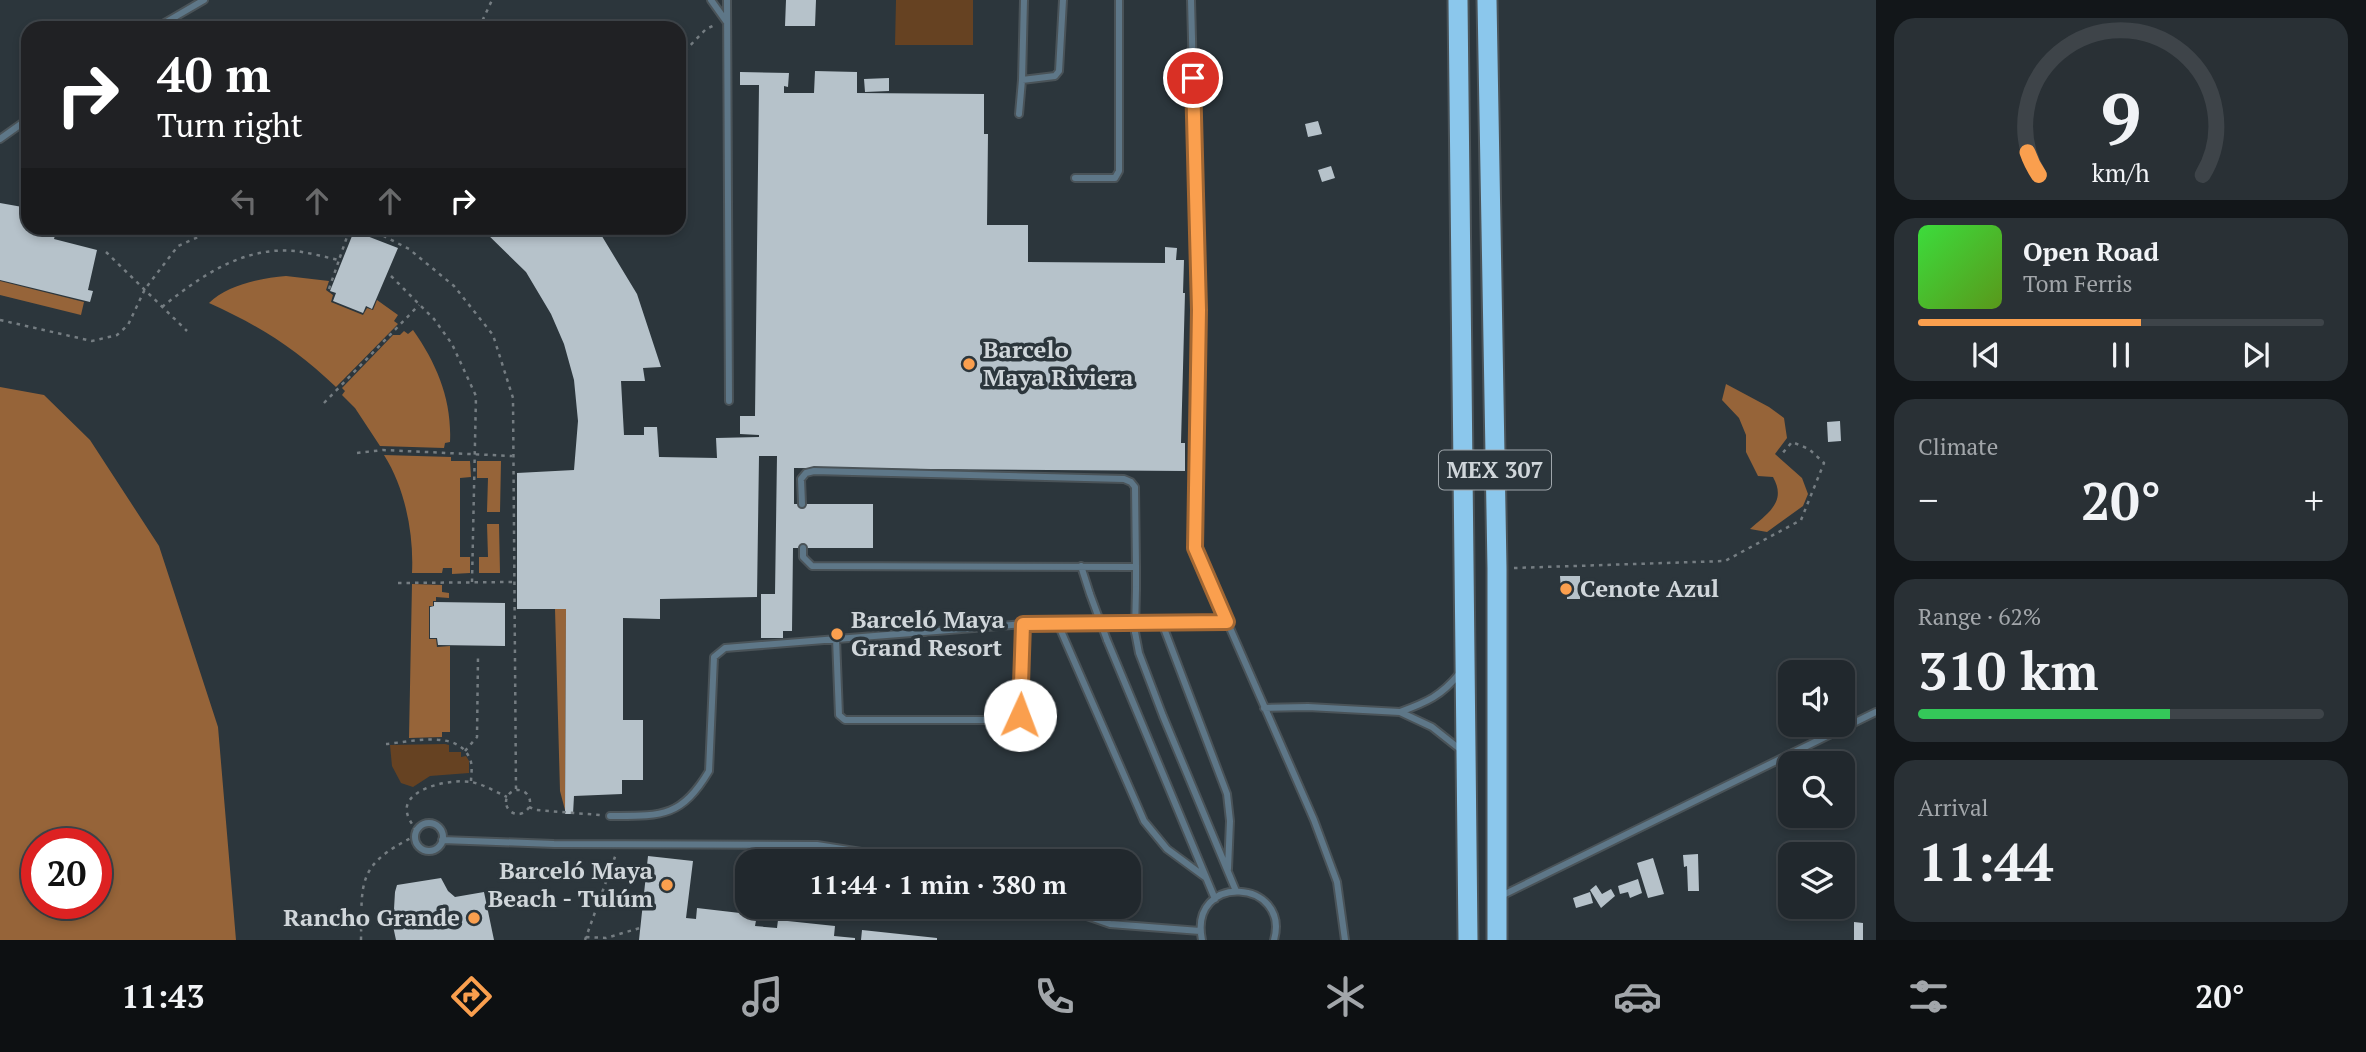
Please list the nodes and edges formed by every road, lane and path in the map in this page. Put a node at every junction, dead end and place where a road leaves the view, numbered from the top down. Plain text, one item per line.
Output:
1 (204, 0) edge
2 (492, 0) edge
3 (711, 0) edge
4 (727, 0) edge
5 (1024, 0) edge
6 (1063, 0) edge
7 (1119, 0) edge
8 (1191, 0) edge
9 (1458, 0) edge
10 (1487, 0) edge
11 (168, 21) edge
12 (482, 21) edge
13 (727, 22) junction
14 (686, 50) edge
15 (1022, 80) junction
16 (1019, 114) dead end
17 (21, 124) edge
18 (0, 139) edge
19 (1075, 178) dead end
20 (202, 235) edge
21 (348, 235) edge
22 (382, 235) edge
23 (106, 252) dead end
24 (339, 260) junction
25 (391, 276) dead end
26 (145, 289) junction
27 (329, 289) dead end
28 (419, 305) junction
29 (162, 307) junction
30 (0, 320) edge
31 (187, 331) dead end
32 (729, 401) dead end
33 (324, 403) dead end
34 (357, 453) dead end
35 (475, 453) junction
36 (1781, 455) dead end
37 (512, 456) junction
38 (802, 504) dead end
39 (803, 548) dead end
40 (1081, 566) junction
41 (1136, 567) junction
42 (1497, 568) junction
43 (472, 582) junction
44 (398, 583) dead end
45 (513, 583) junction
46 (1227, 622) junction
47 (1161, 623) junction
48 (1023, 624) junction
49 (1058, 624) junction
50 (836, 638) junction
51 (478, 656) dead end
52 (1466, 667) junction
53 (1264, 708) junction
54 (1400, 712) junction
55 (1876, 712) edge
56 (386, 744) dead end
57 (465, 751) junction
58 (1467, 755) junction
59 (471, 782) junction
60 (516, 790) junction
61 (507, 797) junction
62 (529, 807) junction
63 (610, 816) joint
64 (415, 834) junction
65 (442, 840) junction
66 (620, 844) junction
67 (842, 849) edge
68 (1228, 871) junction
69 (1205, 877) junction
70 (1236, 891) junction
71 (1214, 899) junction
72 (1496, 899) junction
73 (1096, 919) edge
74 (640, 928) dead end
75 (1200, 931) junction
76 (586, 938) edge
77 (360, 940) edge
78 (1202, 940) edge
79 (1274, 940) edge
80 (1345, 940) edge
81 (1468, 940) edge
82 (1497, 940) edge

1 - 11 lane
2 - 12 path
3 - 13 lane
4 - 13 lane
5 - 15 lane
6 - 15 lane
7 - 19 lane
8 - 46 lane
9 - 52 highway, MEX 307
10 - 42 highway, MEX 307
13 - 14 path
13 - 32 lane
15 - 16 lane
17 - 18 lane
20 - 26 path
21 - 24 path
22 - 37 path
23 - 26 path
24 - 27 path
24 - 29 path
25 - 28 path
26 - 29 path
26 - 30 path
28 - 33 path
28 - 35 path
29 - 31 path
34 - 35 path
35 - 37 path
35 - 43 path
36 - 42 path
37 - 45 path
38 - 41 lane
39 - 40 lane
40 - 41 lane
40 - 69 lane, bridge
41 - 68 lane, bridge
42 - 72 highway, MEX 307
43 - 44 path
43 - 45 path
45 - 60 path
46 - 47 lane
46 - 53 lane
47 - 49 lane
47 - 68 lane
48 - 49 lane
48 - 50 lane
48 - 50 lane
49 - 69 lane
50 - 63 lane
51 - 57 path
52 - 54 lane
52 - 58 highway, MEX 307
53 - 54 lane
53 - 80 lane
54 - 58 lane
55 - 72 lane
56 - 57 path
57 - 59 path
58 - 81 highway, MEX 307
59 - 61 path
59 - 64 path
60 - 61 path
60 - 62 path
61 - 62 path
62 - 63 path
64 - 65 lane
64 - 65 lane
64 - 77 path
65 - 66 lane
66 - 67 lane
66 - 76 path
68 - 70 lane
69 - 71 lane
70 - 71 lane
70 - 79 lane
71 - 75 lane
72 - 82 highway, MEX 307
73 - 75 lane
74 - 76 path
75 - 78 lane

